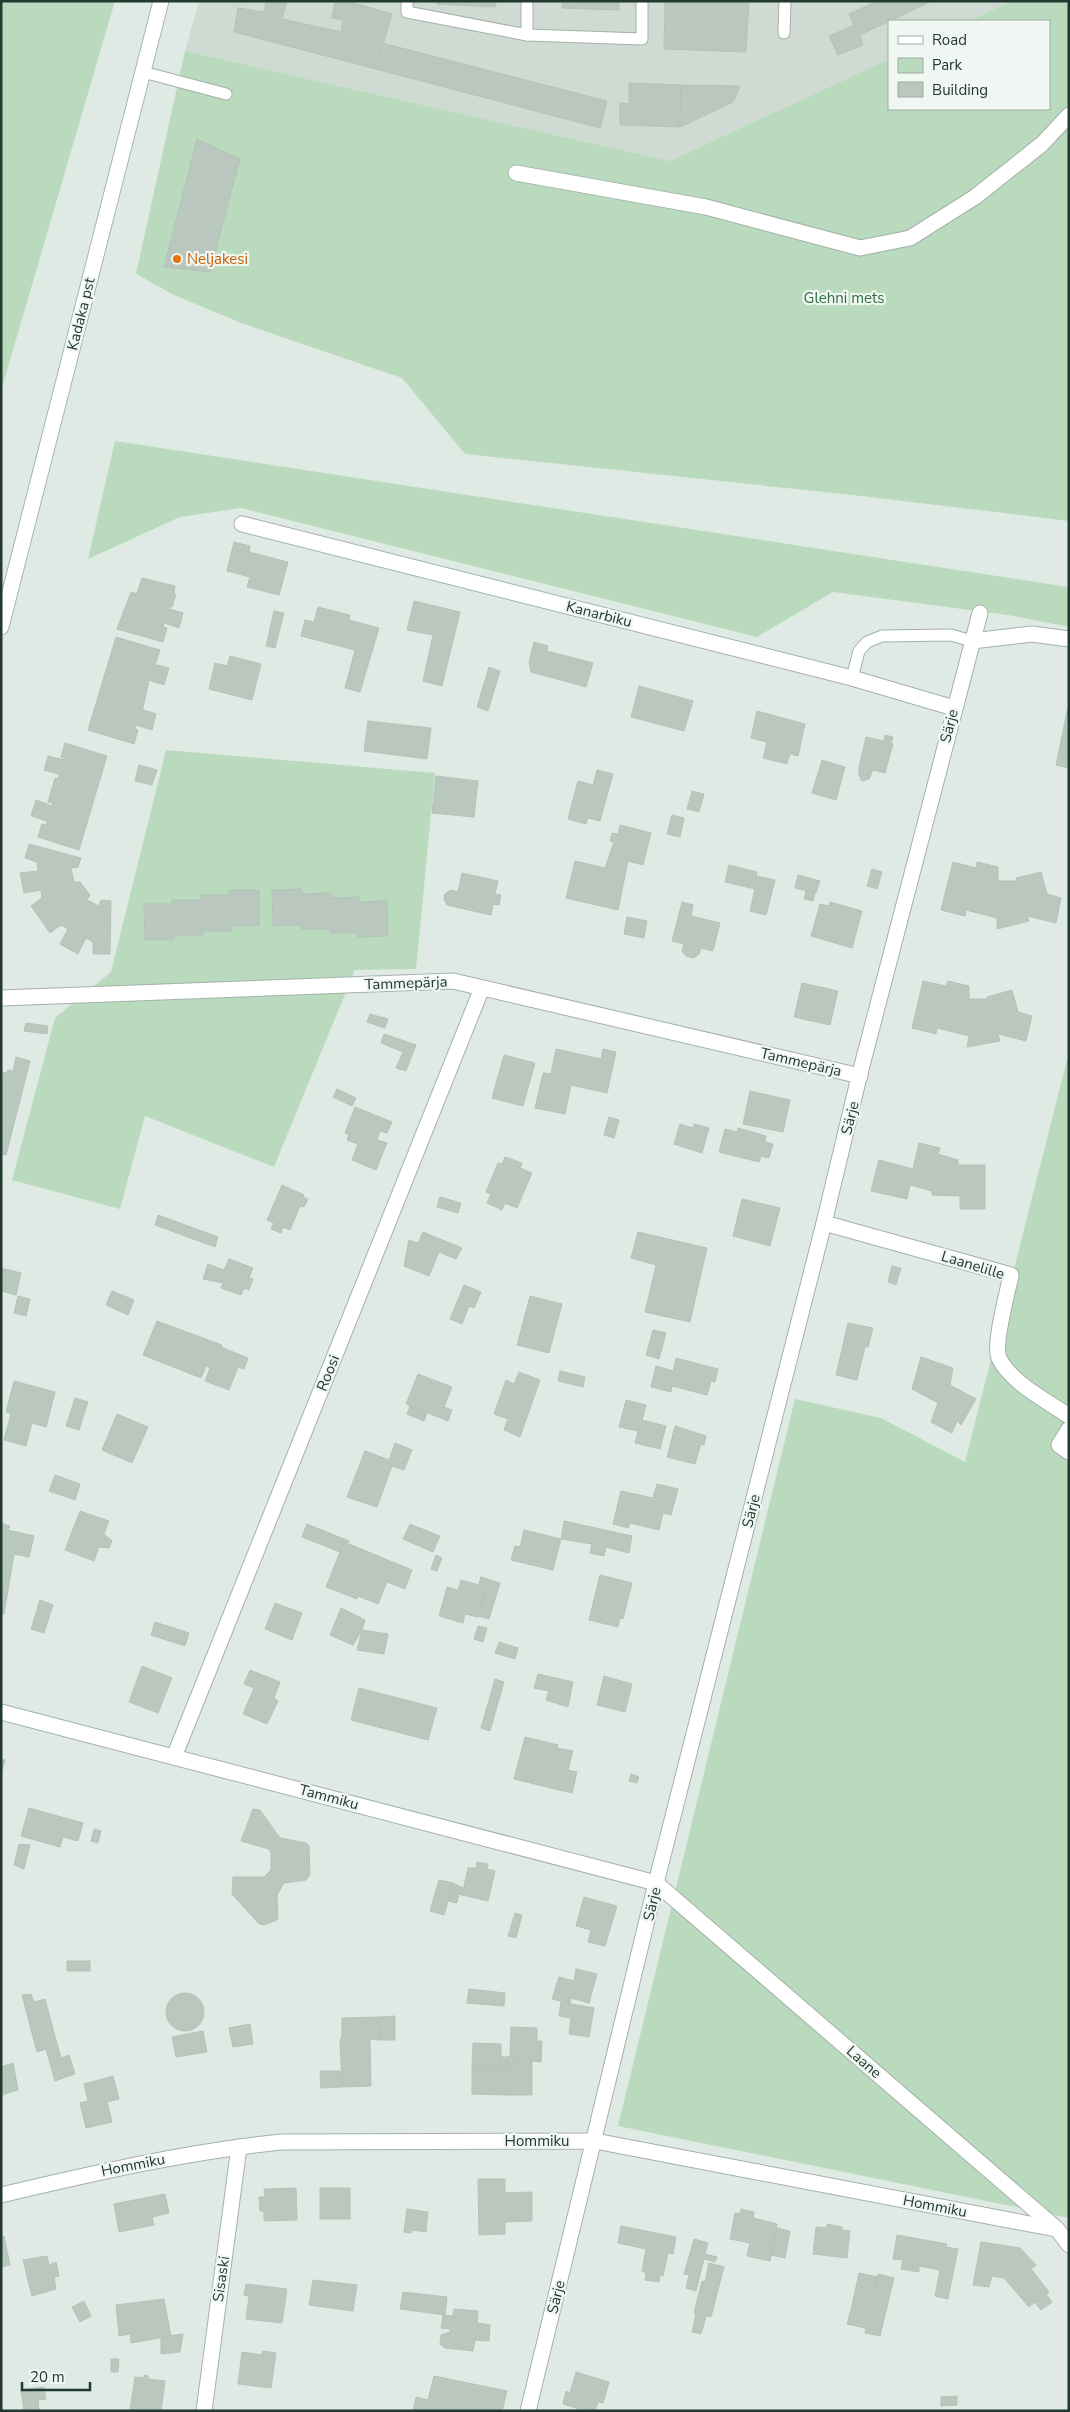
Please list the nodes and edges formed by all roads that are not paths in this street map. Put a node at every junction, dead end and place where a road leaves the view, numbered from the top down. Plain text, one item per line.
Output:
1 (161, 1) edge
2 (407, 1) edge
3 (528, 1) edge
4 (642, 1) edge
5 (785, 1) edge
6 (784, 33) dead end
7 (528, 35) junction
8 (143, 72) junction
9 (226, 94) dead end
10 (1069, 114) edge
11 (516, 173) dead end
12 (242, 524) dead end
13 (980, 613) dead end
14 (1, 626) edge
15 (1069, 638) edge
16 (972, 642) junction
17 (852, 678) junction
18 (954, 708) junction
19 (482, 988) junction
20 (1, 998) edge
21 (860, 1076) junction
22 (824, 1223) junction
23 (1069, 1416) edge
24 (1069, 1429) edge
25 (1069, 1452) edge
26 (1, 1712) edge
27 (174, 1757) junction
28 (656, 1883) junction
29 (595, 2141) junction
30 (239, 2146) junction
31 (1, 2195) edge
32 (1063, 2230) edge
33 (1069, 2245) edge
34 (204, 2411) edge
35 (528, 2411) edge

1 - 8 street, Kadaka pst
2 - 7 lane
3 - 7 lane
4 - 7 lane
5 - 6 lane
8 - 9 lane
8 - 14 street, Kadaka pst
10 - 11 street
12 - 17 street, Kanarbiku
13 - 16 street, Särje
15 - 16 street
16 - 17 lane
16 - 18 street, Särje
17 - 18 street, Kanarbiku
18 - 21 street, Särje
19 - 20 street, Tammepärja
19 - 21 street, Tammepärja
19 - 27 street, Roosi
21 - 22 street, Särje
22 - 23 street, Laanelille
22 - 28 street, Särje
24 - 25 street
26 - 27 street, Tammiku
27 - 28 street, Tammiku
28 - 29 street, Särje
28 - 32 street, Laane
29 - 30 street, Hommiku
29 - 32 street, Hommiku
29 - 35 street, Särje
30 - 31 street, Hommiku
30 - 34 street, Sisaski
32 - 33 street, Laane

